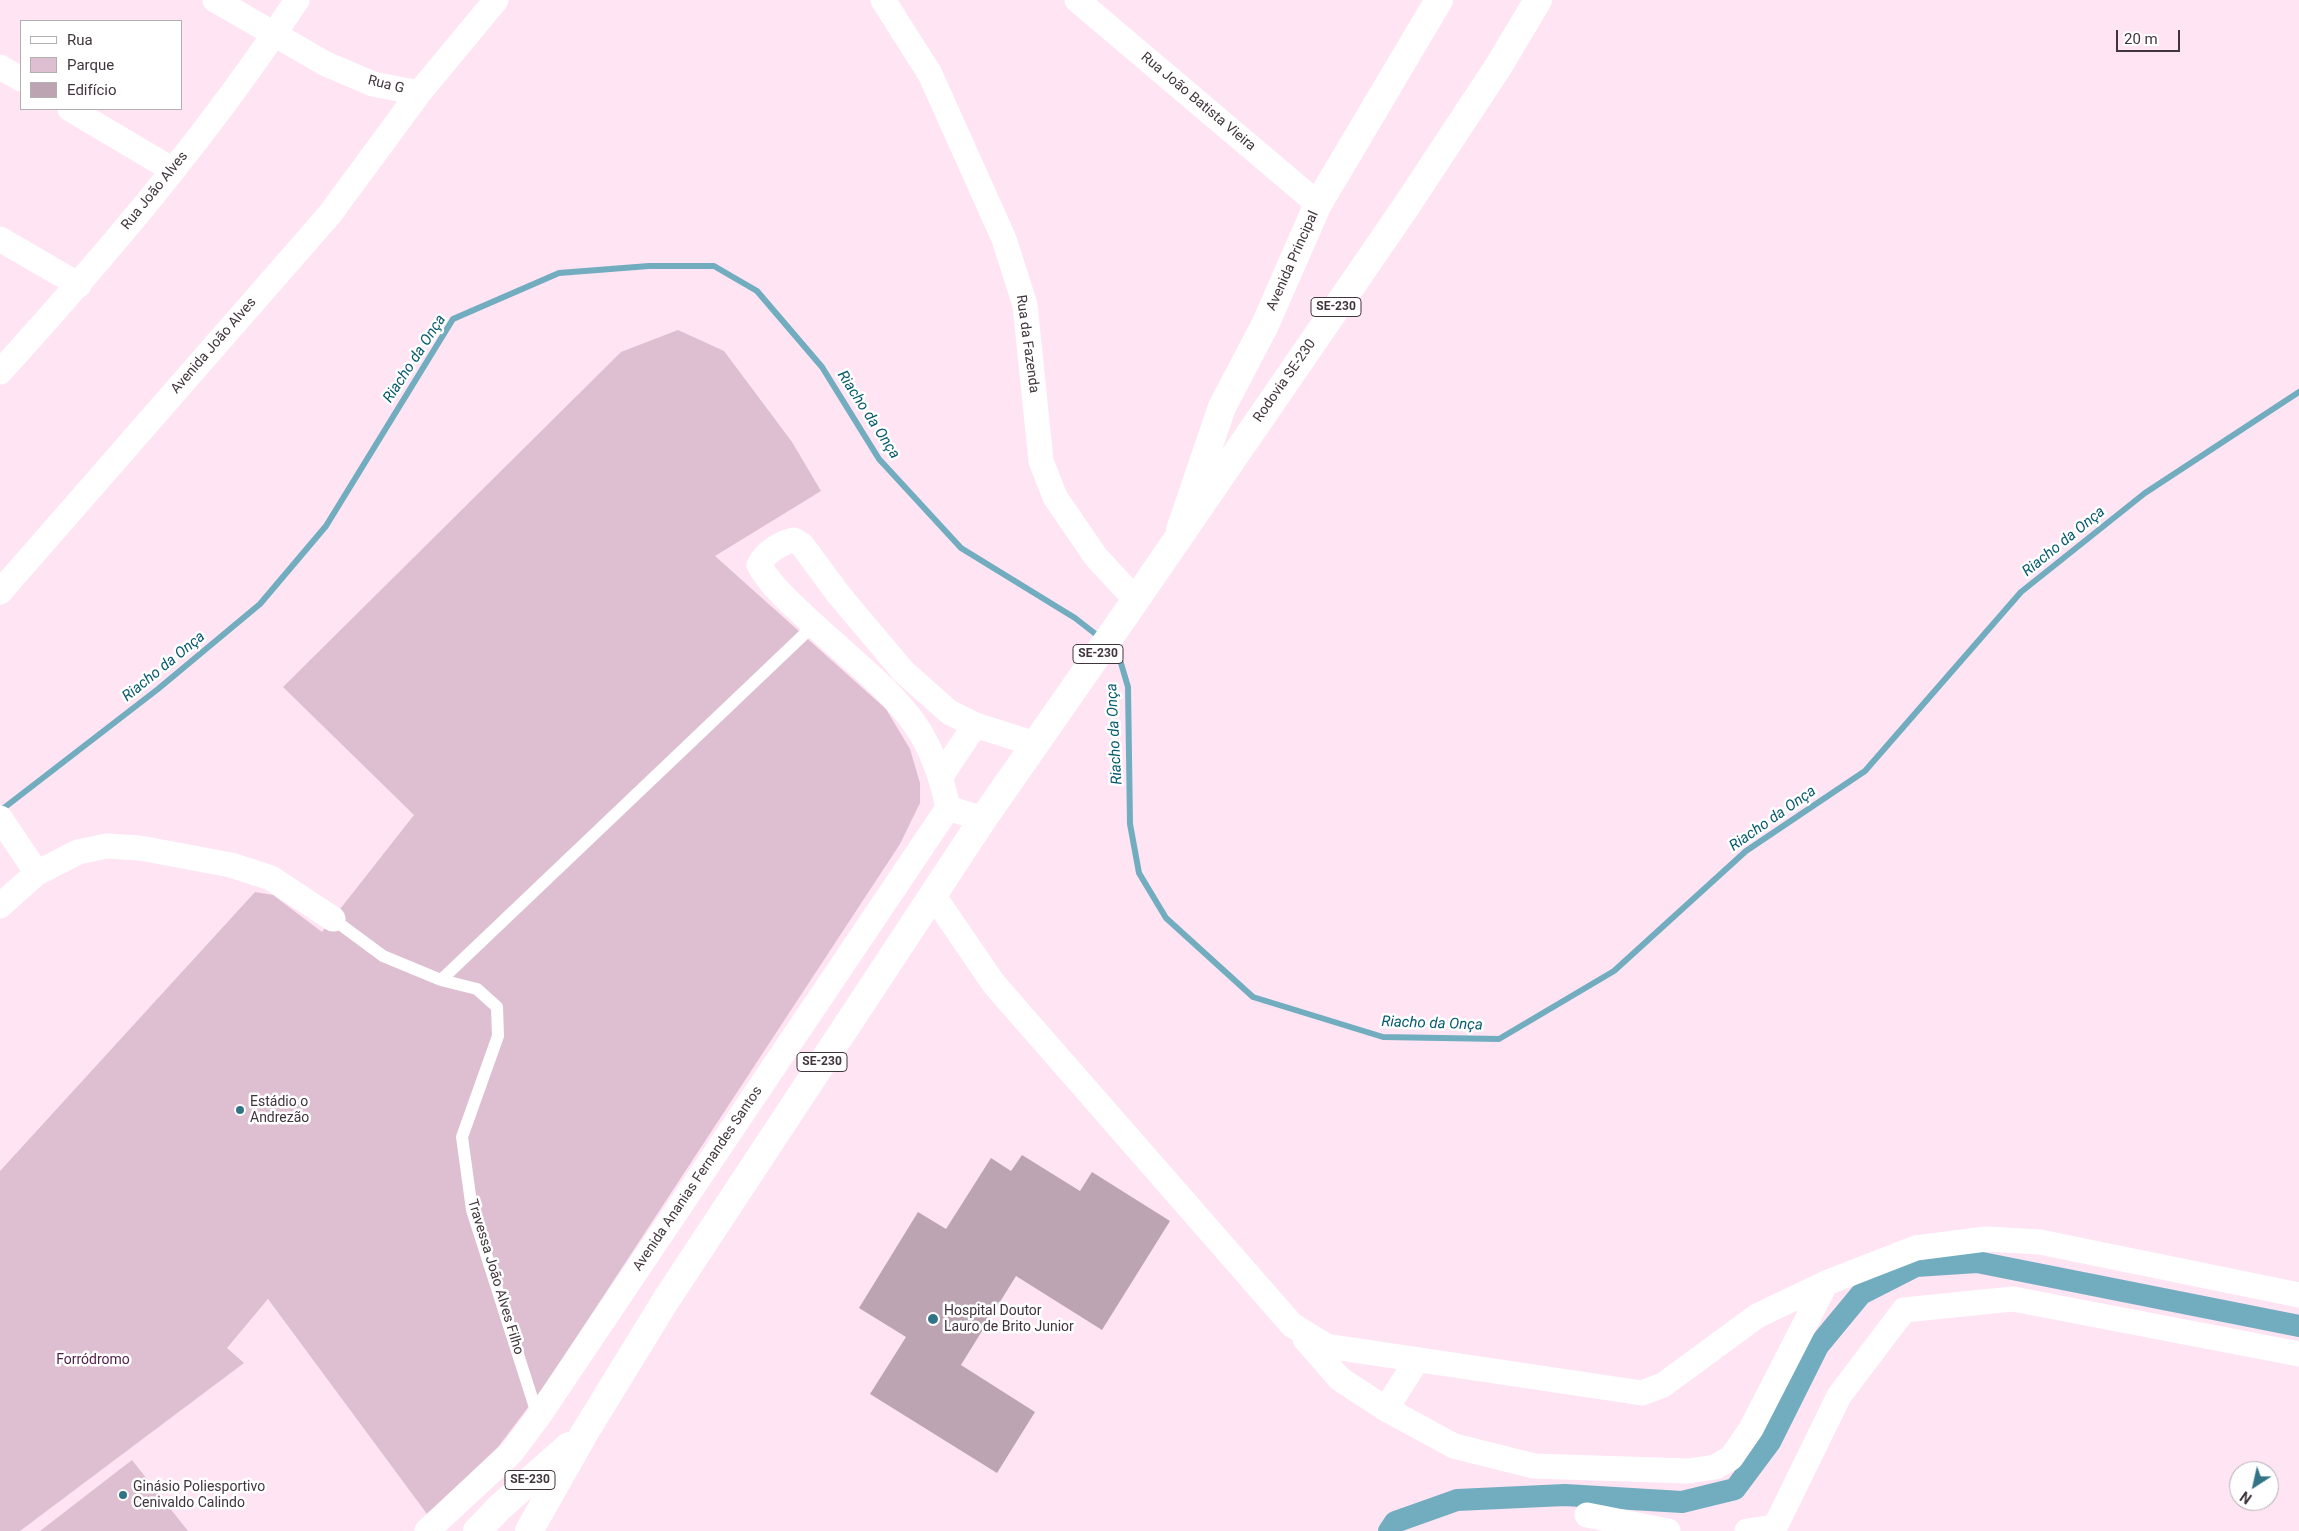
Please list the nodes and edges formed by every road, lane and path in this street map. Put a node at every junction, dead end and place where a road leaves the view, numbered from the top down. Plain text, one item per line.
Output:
1 (215, 0) edge
2 (297, 0) edge
3 (496, 0) edge
4 (883, 0) edge
5 (1077, 0) edge
6 (1439, 0) edge
7 (1538, 0) edge
8 (274, 34) junction
9 (0, 67) edge
10 (20, 79) edge
11 (419, 93) junction
12 (72, 110) edge
13 (173, 170) junction
14 (1318, 204) junction
15 (0, 239) edge
16 (79, 285) junction
17 (0, 372) edge
18 (1178, 537) junction
19 (0, 592) edge
20 (1132, 605) junction
21 (814, 625) junction
22 (975, 726) junction
23 (1035, 744) junction
24 (941, 776) junction
25 (948, 808) junction
26 (983, 819) junction
27 (2, 822) edge
28 (37, 873) junction
29 (933, 895) junction
30 (0, 906) edge
31 (333, 918) joint
32 (441, 980) junction
33 (1826, 1283) junction
34 (2299, 1295) edge
35 (1292, 1325) junction
36 (2299, 1354) edge
37 (1418, 1360) junction
38 (1386, 1409) junction
39 (538, 1417) junction
40 (586, 1432) junction
41 (511, 1454) junction
42 (528, 1483) junction
43 (1587, 1515) dead end
44 (427, 1531) edge
45 (477, 1531) edge
46 (529, 1531) edge
47 (1668, 1531) edge
48 (1747, 1531) edge

1 - 8 street, Rua G
2 - 8 street, Rua João Alves
3 - 11 street, Rua G
4 - 20 street, Rua da Fazenda
5 - 14 street, Rua João Batista Vieira
6 - 14 main road, Avenida Principal
7 - 18 main road, Rodovia SE-230 / SE-230
8 - 11 street, Rua G
8 - 13 street, Rua João Alves
9 - 10 street
11 - 19 street, Avenida João Alves
12 - 13 street
13 - 16 street, Rua João Alves
14 - 18 main road, Avenida Principal
15 - 16 street
16 - 17 street, Rua João Alves
18 - 20 main road, Rodovia SE-230 / SE-230
20 - 23 main road, SE-230
21 - 22 street
21 - 24 street
21 - 32 lane
22 - 23 street
22 - 24 street
23 - 26 main road, SE-230
24 - 25 street
25 - 26 street
25 - 39 street, Avenida Ananias Fernandes Santos
26 - 29 main road, SE-230
27 - 28 street
28 - 30 street, Travessa João Alves Filho
28 - 31 street, Travessa João Alves Filho
29 - 35 street
29 - 40 main road, SE-230
31 - 32 lane, Travessa João Alves Filho
32 - 39 lane, Travessa João Alves Filho
33 - 34 street
33 - 37 street
33 - 38 street
35 - 37 street
35 - 38 street
36 - 48 street
37 - 38 street
39 - 41 street, Avenida Ananias Fernandes Santos
40 - 42 main road, SE-230
40 - 46 main road, SE-230
41 - 42 street
41 - 44 street, Avenida Ananias Fernandes Santos
42 - 45 main road, SE-230
43 - 47 street

